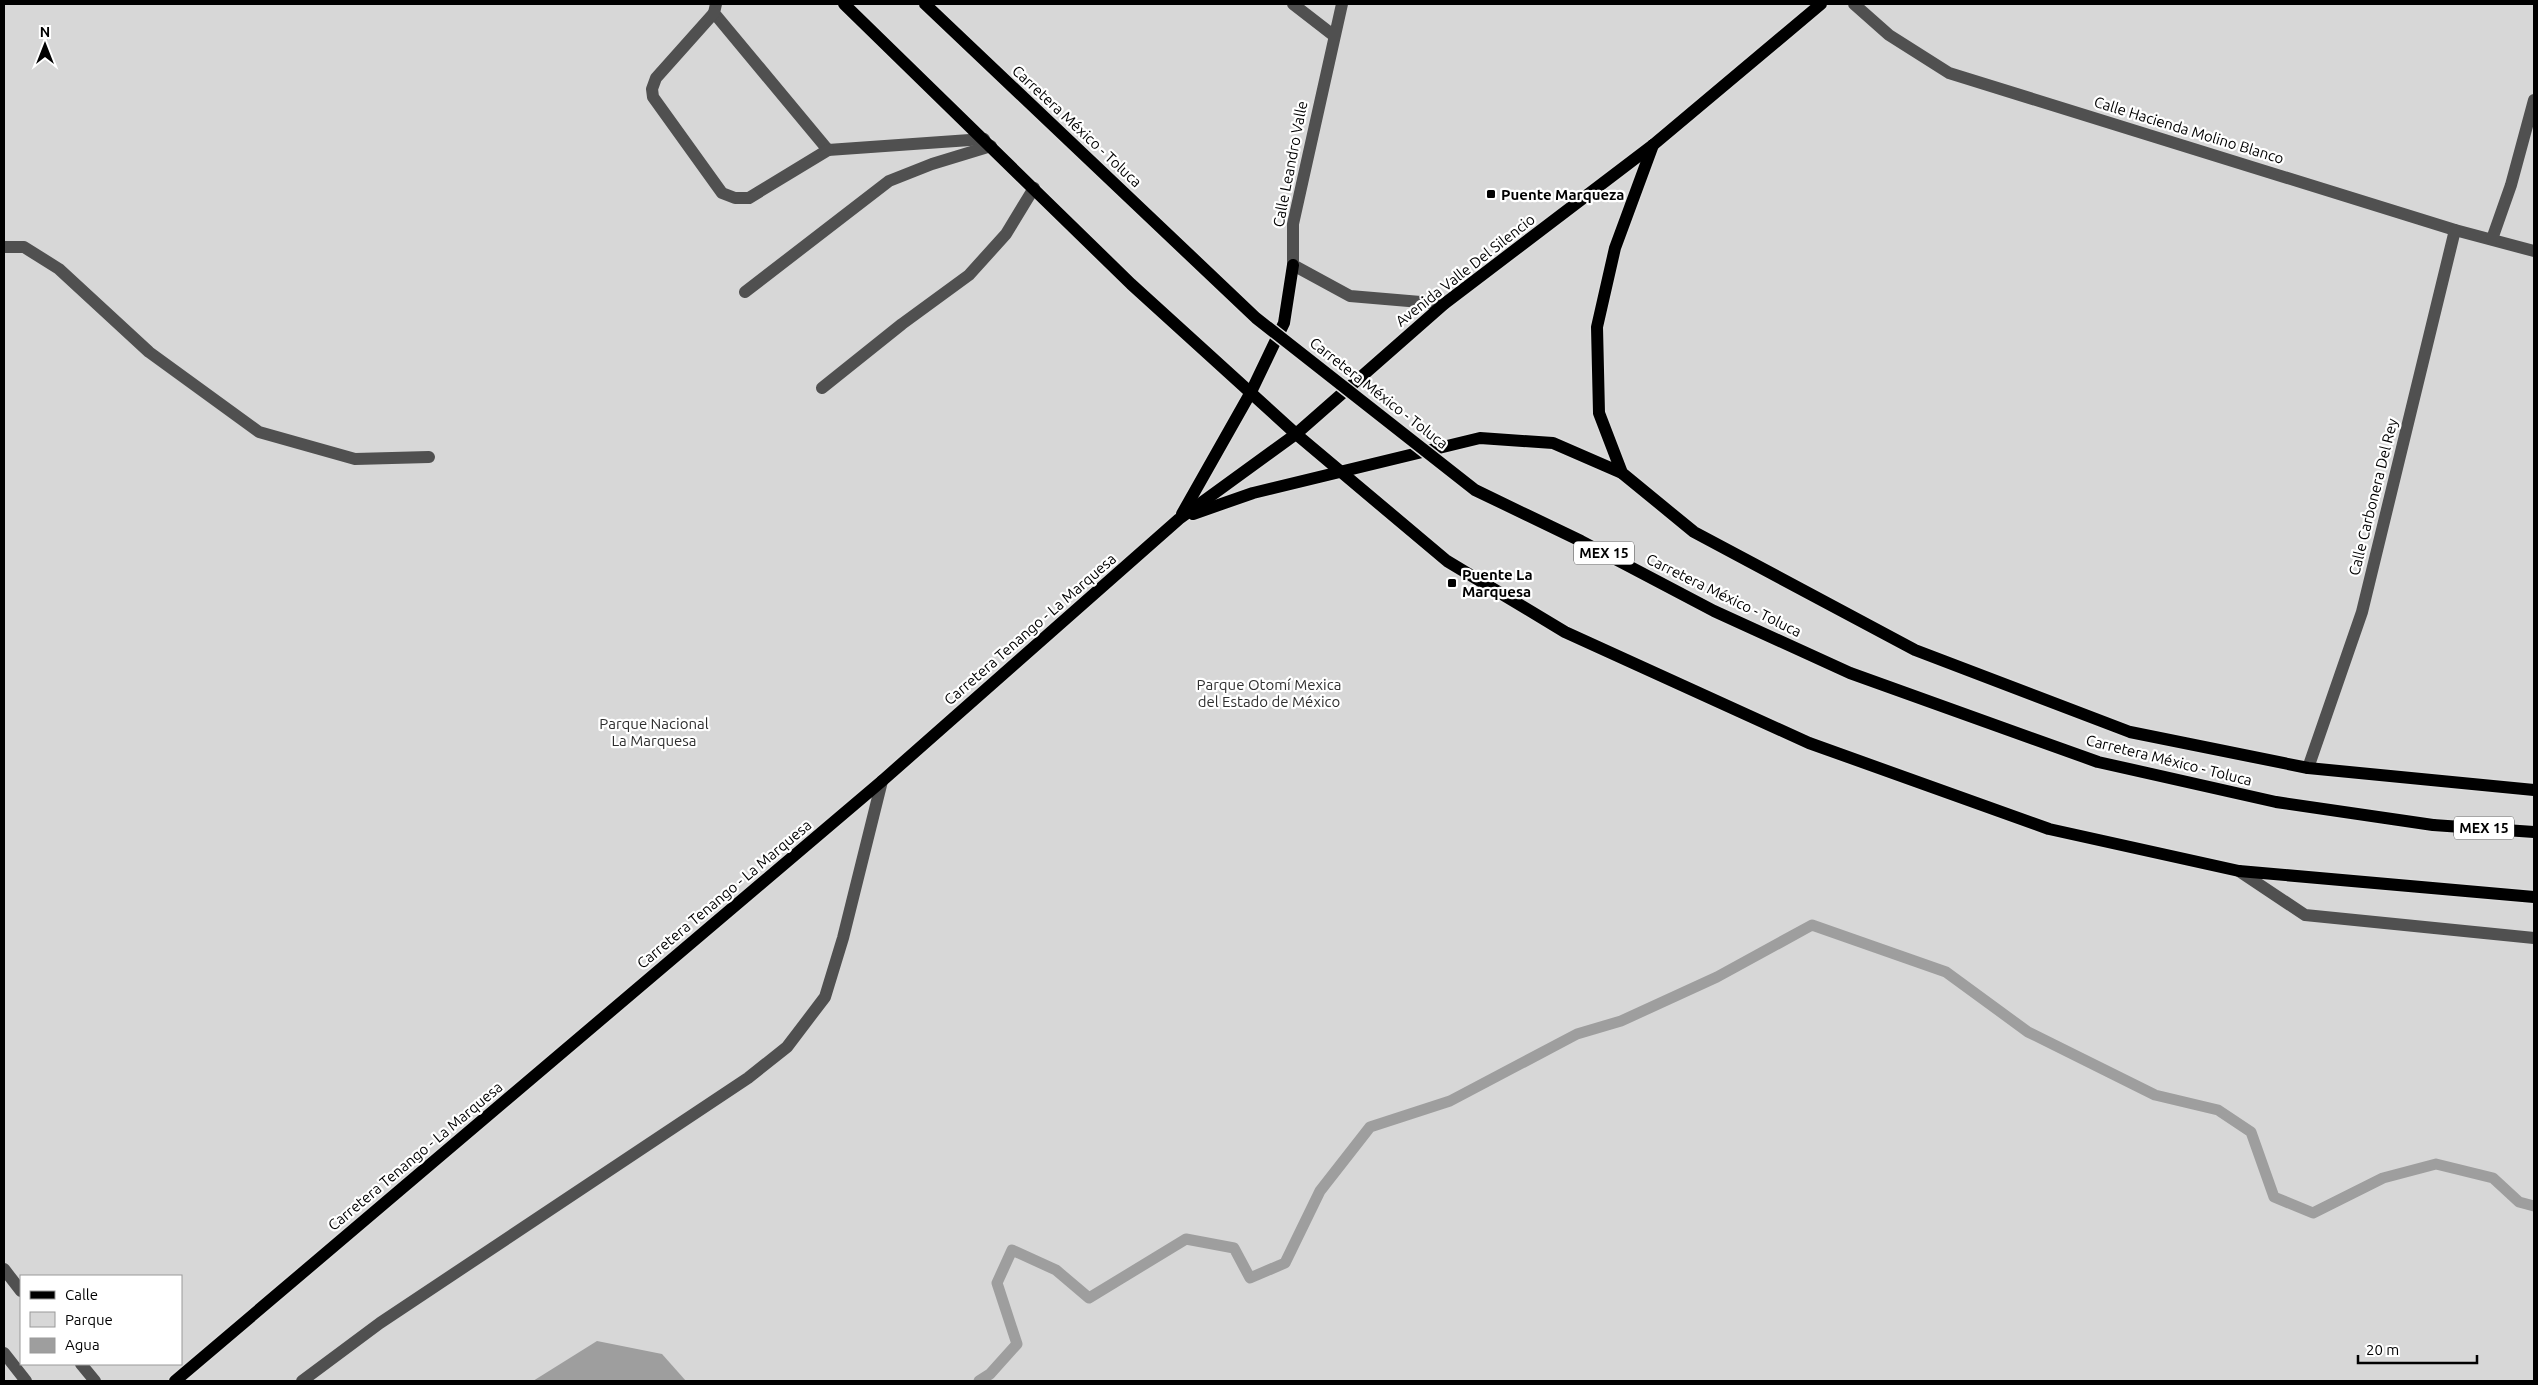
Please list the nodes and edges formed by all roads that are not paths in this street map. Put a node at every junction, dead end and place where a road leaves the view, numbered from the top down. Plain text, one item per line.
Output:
1 (844, 4) edge
2 (925, 4) edge
3 (1293, 4) edge
4 (1342, 4) edge
5 (1821, 4) edge
6 (1854, 4) edge
7 (715, 8) edge
8 (1333, 35) junction
9 (2534, 100) edge
10 (988, 143) junction
11 (1653, 145) junction
12 (828, 150) junction
13 (1034, 188) junction
14 (2455, 230) junction
15 (2492, 239) junction
16 (4, 246) edge
17 (2534, 251) edge
18 (1293, 266) junction
19 (745, 292) dead end
20 (1444, 304) junction
21 (822, 388) dead end
22 (1251, 392) junction
23 (1296, 434) junction
24 (428, 457) dead end
25 (1340, 470) junction
26 (1622, 473) junction
27 (1179, 519) junction
28 (2308, 768) junction
29 (882, 781) junction
30 (2534, 790) edge
31 (2534, 832) edge
32 (2239, 871) junction
33 (2534, 897) edge
34 (2534, 938) edge
35 (4, 1269) edge
36 (20, 1290) edge
37 (4, 1353) edge
38 (82, 1365) edge
39 (26, 1381) edge
40 (95, 1381) edge
41 (175, 1381) edge
42 (302, 1381) edge

1 - 10 main road
2 - 31 main road, Carretera México - Toluca / MEX 15, bridge
3 - 8 street
4 - 8 street, Calle Leandro Valle
5 - 11 main road, Avenida Valle Del Silencio
6 - 14 street, Calle Hacienda Molino Blanco
7 - 12 street
7 - 12 street
8 - 18 street, Calle Leandro Valle
9 - 15 street
10 - 12 street
10 - 13 main road
10 - 19 street
11 - 20 main road, Avenida Valle Del Silencio
11 - 26 main road
13 - 21 street
13 - 22 main road
14 - 15 street, Calle Hacienda Molino Blanco
14 - 28 street, Calle Carbonera Del Rey
15 - 17 street, Calle Hacienda Molino Blanco
16 - 24 street
18 - 20 street
18 - 22 main road
20 - 23 main road, Avenida Valle Del Silencio
22 - 23 main road
22 - 27 main road
23 - 25 main road
23 - 27 main road, Carretera Tenango - La Marquesa
25 - 26 main road
25 - 27 main road
25 - 32 main road
26 - 28 main road
27 - 29 main road, Carretera Tenango - La Marquesa
28 - 30 main road
29 - 41 main road, Carretera Tenango - La Marquesa
29 - 42 street
32 - 33 main road
32 - 34 street
35 - 36 street
37 - 39 street
38 - 40 street

